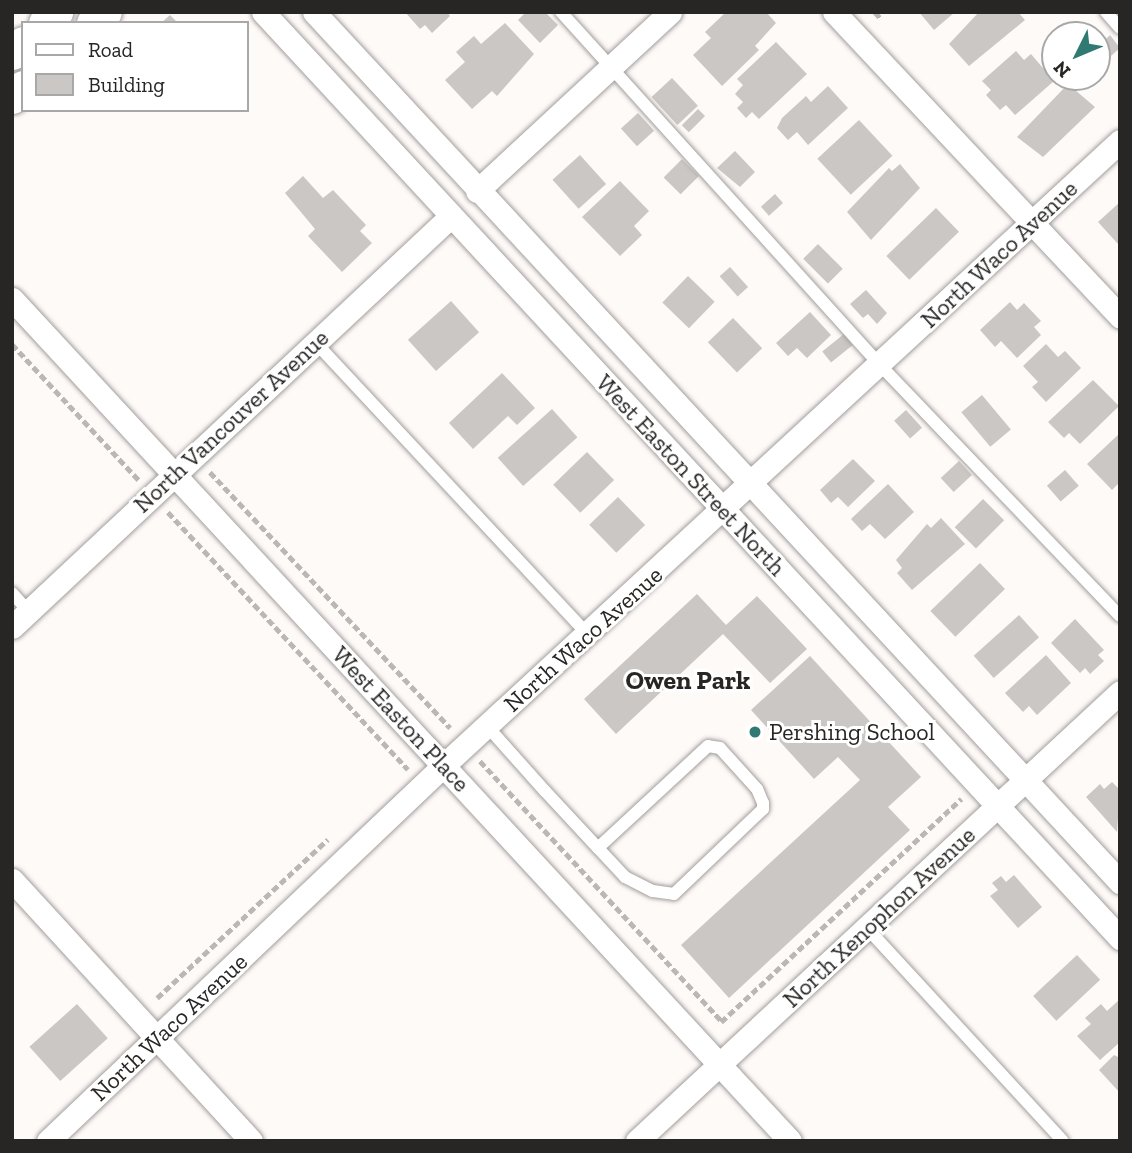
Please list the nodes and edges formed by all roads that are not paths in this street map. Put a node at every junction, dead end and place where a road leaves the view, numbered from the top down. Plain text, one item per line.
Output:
1 (263, 12) edge
2 (314, 12) edge
3 (561, 12) edge
4 (670, 12) edge
5 (834, 12) edge
6 (1106, 12) edge
7 (1120, 27) edge
8 (611, 66) junction
9 (1120, 141) edge
10 (454, 166) junction
11 (477, 191) junction
12 (427, 192) junction
13 (450, 216) junction
14 (504, 220) junction
15 (1034, 223) junction
16 (477, 246) junction
17 (12, 299) edge
18 (1120, 317) edge
19 (315, 342) junction
20 (880, 365) junction
21 (173, 474) junction
22 (751, 485) junction
23 (724, 510) junction
24 (12, 593) edge
25 (1120, 616) edge
26 (21, 619) edge
27 (587, 634) junction
28 (1120, 692) edge
29 (487, 726) junction
30 (444, 765) junction
31 (1026, 780) junction
32 (998, 806) junction
33 (598, 848) junction
34 (12, 880) edge
35 (1120, 882) edge
36 (867, 928) junction
37 (1120, 937) edge
38 (157, 1040) junction
39 (720, 1065) junction
40 (48, 1141) edge
41 (251, 1141) edge
42 (638, 1141) edge
43 (790, 1141) edge
44 (1062, 1141) edge

1 - 12 street, West Easton Street North
2 - 10 street, West Easton Street North
3 - 8 lane
4 - 8 street
5 - 15 street
6 - 7 lane
8 - 11 street
8 - 20 lane
9 - 15 street, North Waco Avenue
10 - 11 street, West Easton Street North
10 - 12 street
11 - 14 street, West Easton Street North
12 - 13 street, West Easton Street North
13 - 16 street, West Easton Street North
13 - 19 street, North Vancouver Avenue
14 - 16 street
14 - 22 street, West Easton Street North
15 - 18 street
15 - 20 street, North Waco Avenue
16 - 23 street, West Easton Street North
17 - 21 street, West Easton Place
19 - 21 street, North Vancouver Avenue
19 - 27 lane
20 - 22 street, North Waco Avenue
20 - 25 lane
21 - 26 street, North Vancouver Avenue
21 - 30 street, West Easton Place
22 - 23 street, North Waco Avenue
22 - 31 street, West Easton Street North
23 - 27 street, North Waco Avenue
23 - 32 street, West Easton Street North
24 - 26 lane
27 - 29 street, North Waco Avenue
28 - 31 street, North Xenophon Avenue
29 - 30 street, North Waco Avenue
29 - 33 lane
30 - 38 street, North Waco Avenue
30 - 39 street, West Easton Place
31 - 32 street, North Xenophon Avenue
31 - 35 street, West Easton Street North
32 - 36 street, North Xenophon Avenue
32 - 37 street, West Easton Street North
33 - 33 lane
34 - 38 street
36 - 39 street, North Xenophon Avenue
36 - 44 lane
38 - 40 street, North Waco Avenue
38 - 41 street
39 - 42 street, North Xenophon Avenue
39 - 43 street, West Easton Place

